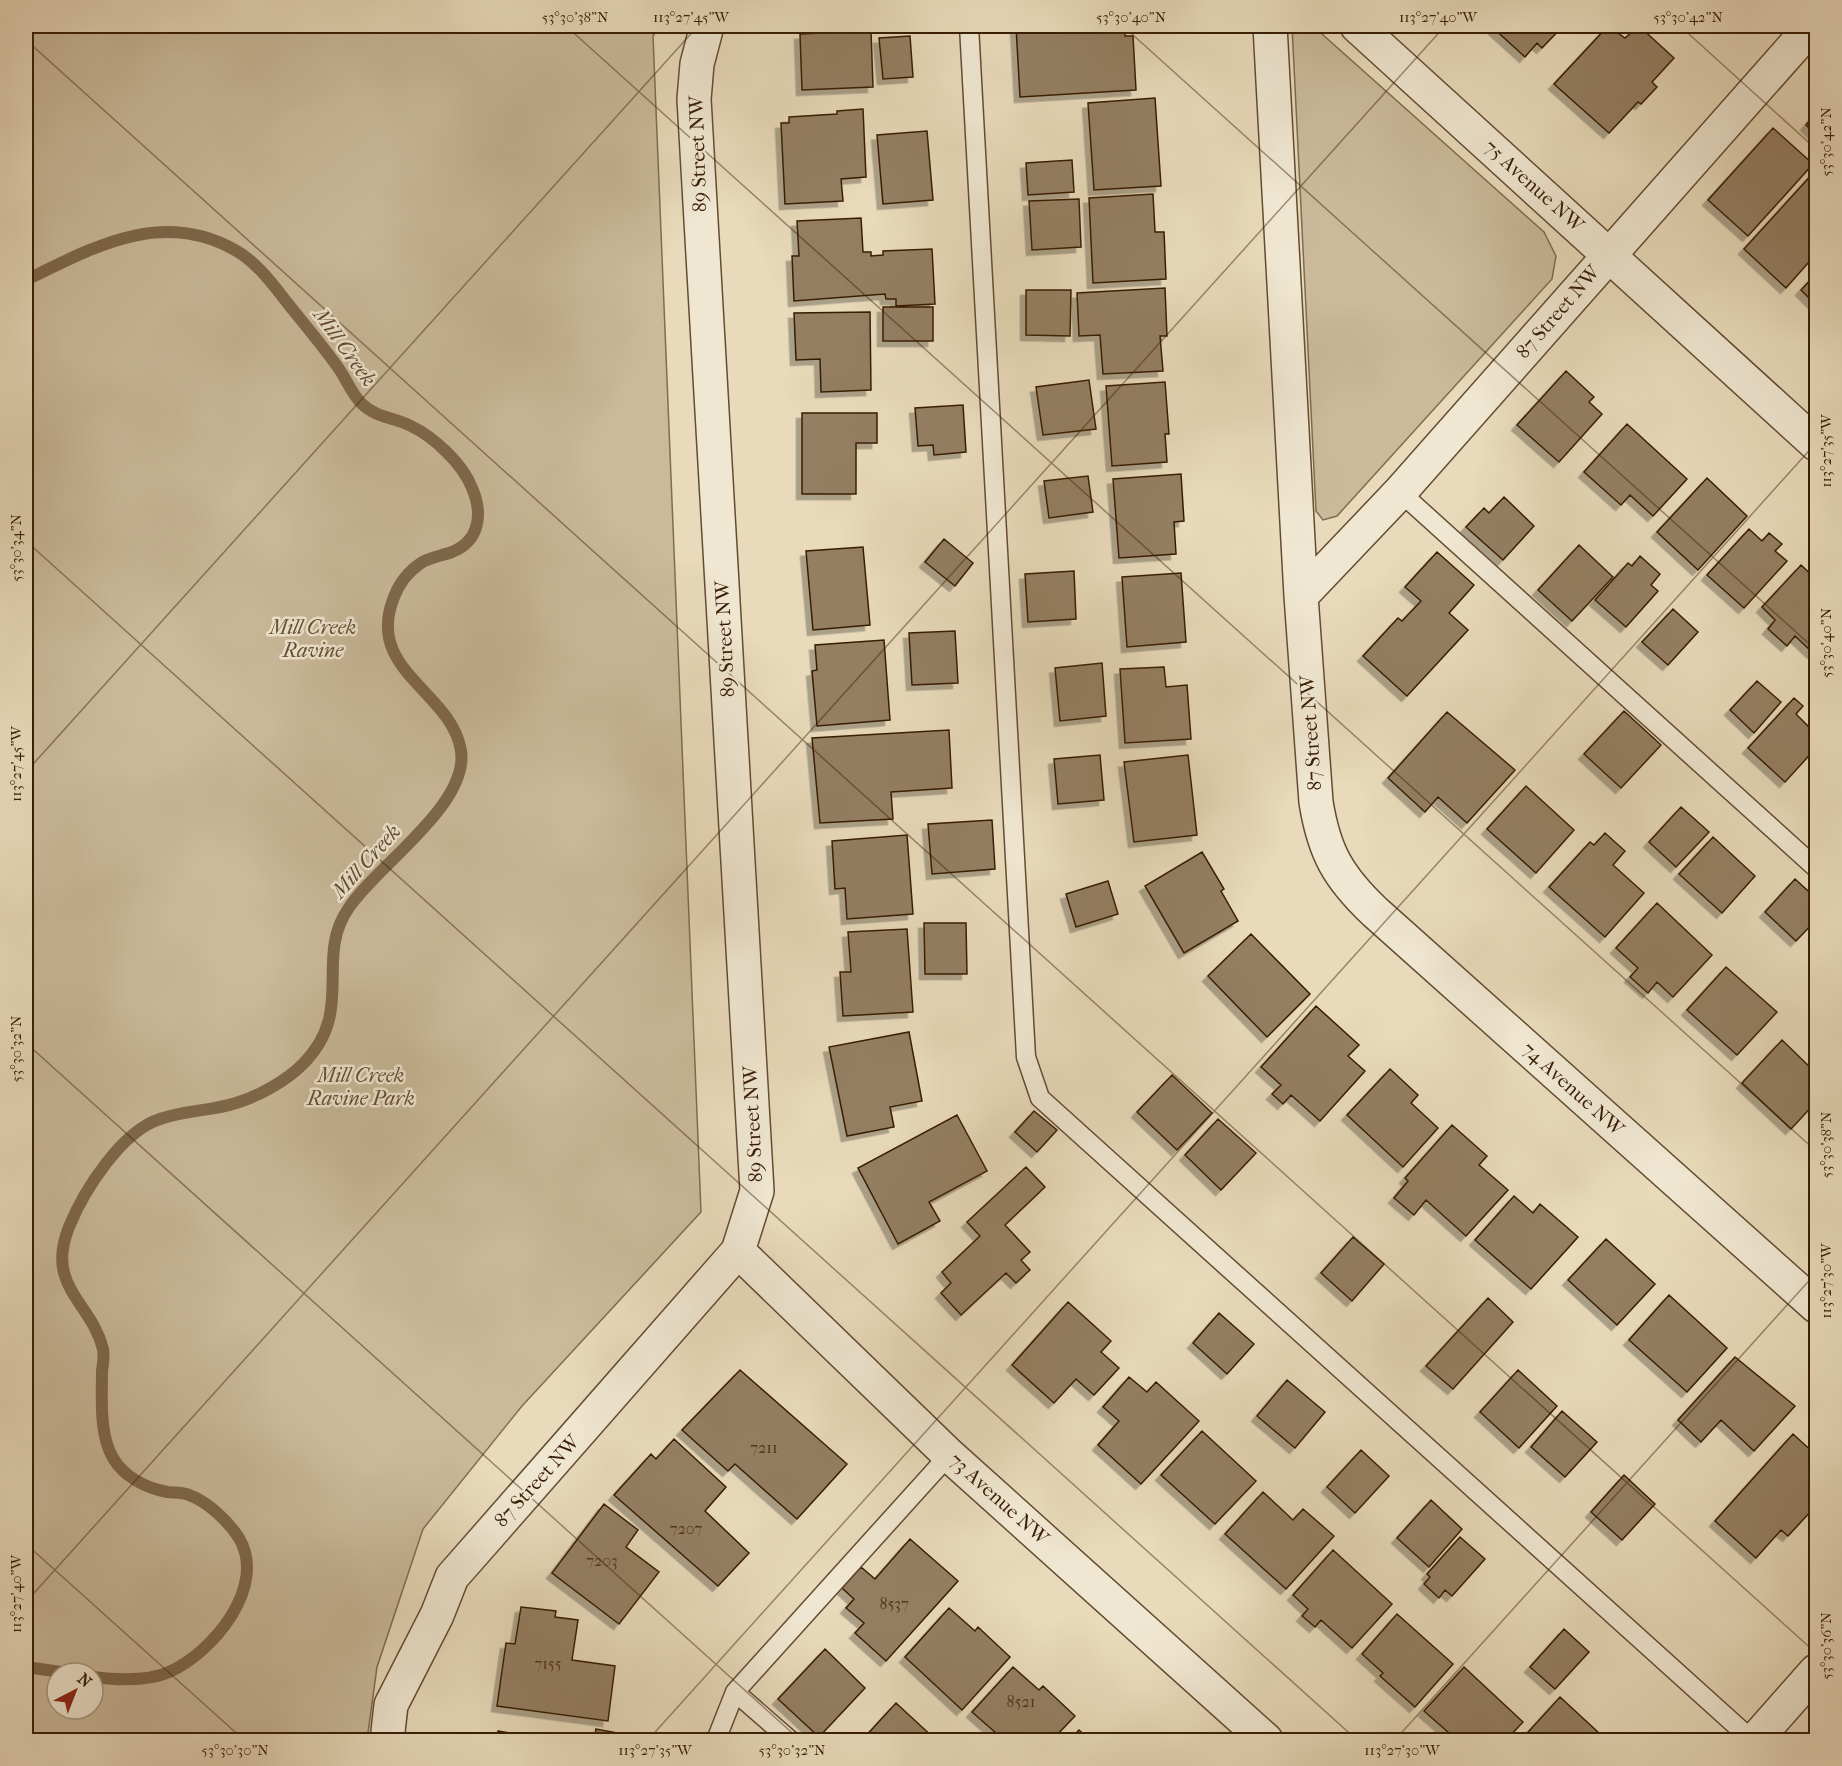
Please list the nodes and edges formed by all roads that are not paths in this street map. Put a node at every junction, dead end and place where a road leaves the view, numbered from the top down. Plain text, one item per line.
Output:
1 (706, 26) edge
2 (969, 26) edge
3 (1270, 26) edge
4 (1357, 26) edge
5 (1812, 26) edge
6 (1608, 254) junction
7 (1816, 444) edge
8 (1400, 492) junction
9 (1301, 596) junction
10 (1335, 867) joint
11 (1816, 867) edge
12 (738, 1251) junction
13 (1816, 1306) edge
14 (949, 1455) junction
15 (1816, 1671) edge
16 (735, 1692) junction
17 (387, 1740) edge
18 (716, 1740) edge
19 (790, 1740) edge
20 (1266, 1740) edge
21 (1754, 1740) edge

1 - 12 street, 89 Street NW
2 - 21 lane
3 - 9 street, 87 Street NW
4 - 6 street, 75 Avenue NW
5 - 6 street, 87 Street NW
6 - 7 street, 75 Avenue NW
6 - 8 street, 87 Street NW
8 - 9 street, 87 Street NW
8 - 11 lane
9 - 10 street, 87 Street NW
10 - 13 street, 74 Avenue NW
12 - 14 street, 73 Avenue NW
12 - 17 street, 87 Street NW
14 - 16 lane
14 - 20 street, 73 Avenue NW
15 - 21 street
16 - 18 lane
16 - 19 lane

